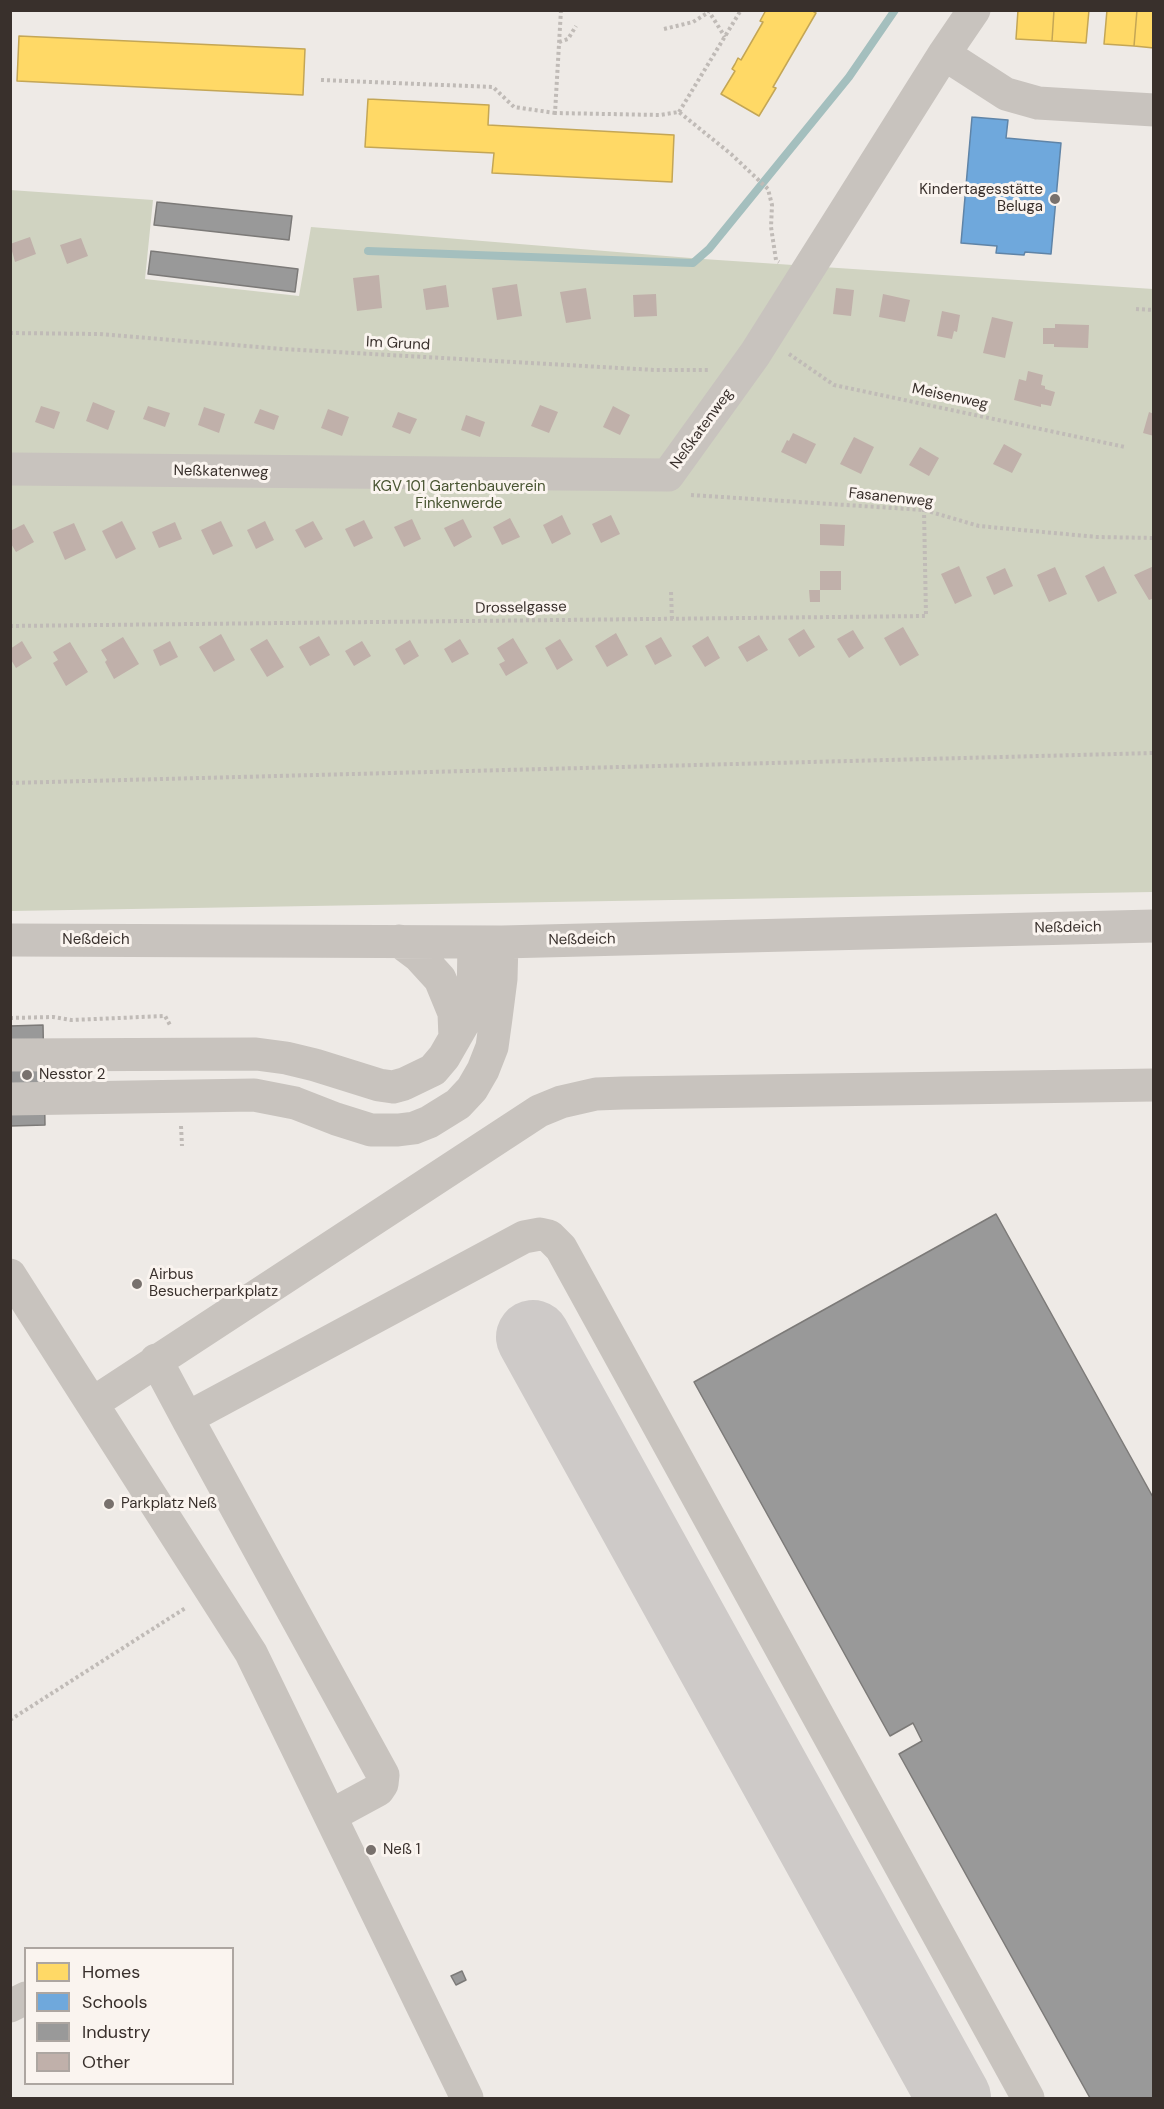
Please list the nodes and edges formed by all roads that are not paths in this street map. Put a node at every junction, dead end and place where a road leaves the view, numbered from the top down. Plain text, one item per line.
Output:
1 (974, 10) edge
2 (944, 54) junction
3 (1154, 110) edge
4 (10, 469) edge
5 (1154, 926) edge
6 (10, 940) edge
7 (399, 941) junction
8 (488, 942) junction
9 (455, 1038) junction
10 (10, 1055) edge
11 (1154, 1085) edge
12 (10, 1099) edge
13 (10, 1275) edge
14 (156, 1360) junction
15 (93, 1404) junction
16 (187, 1418) junction
17 (330, 1816) junction
18 (24, 1999) edge
19 (10, 2006) edge
20 (467, 2098) edge
21 (1029, 2098) edge

1 - 2 street, Neßkatenweg
2 - 3 street
2 - 4 street, Neßkatenweg
5 - 8 street, Neßdeich
6 - 7 street, Neßdeich
7 - 8 street, Neßdeich
7 - 9 street
8 - 9 street
8 - 12 street
9 - 10 street
11 - 14 street
13 - 15 street
14 - 15 street
14 - 16 street
15 - 17 street
16 - 17 street
16 - 21 street
17 - 20 street
18 - 19 street

